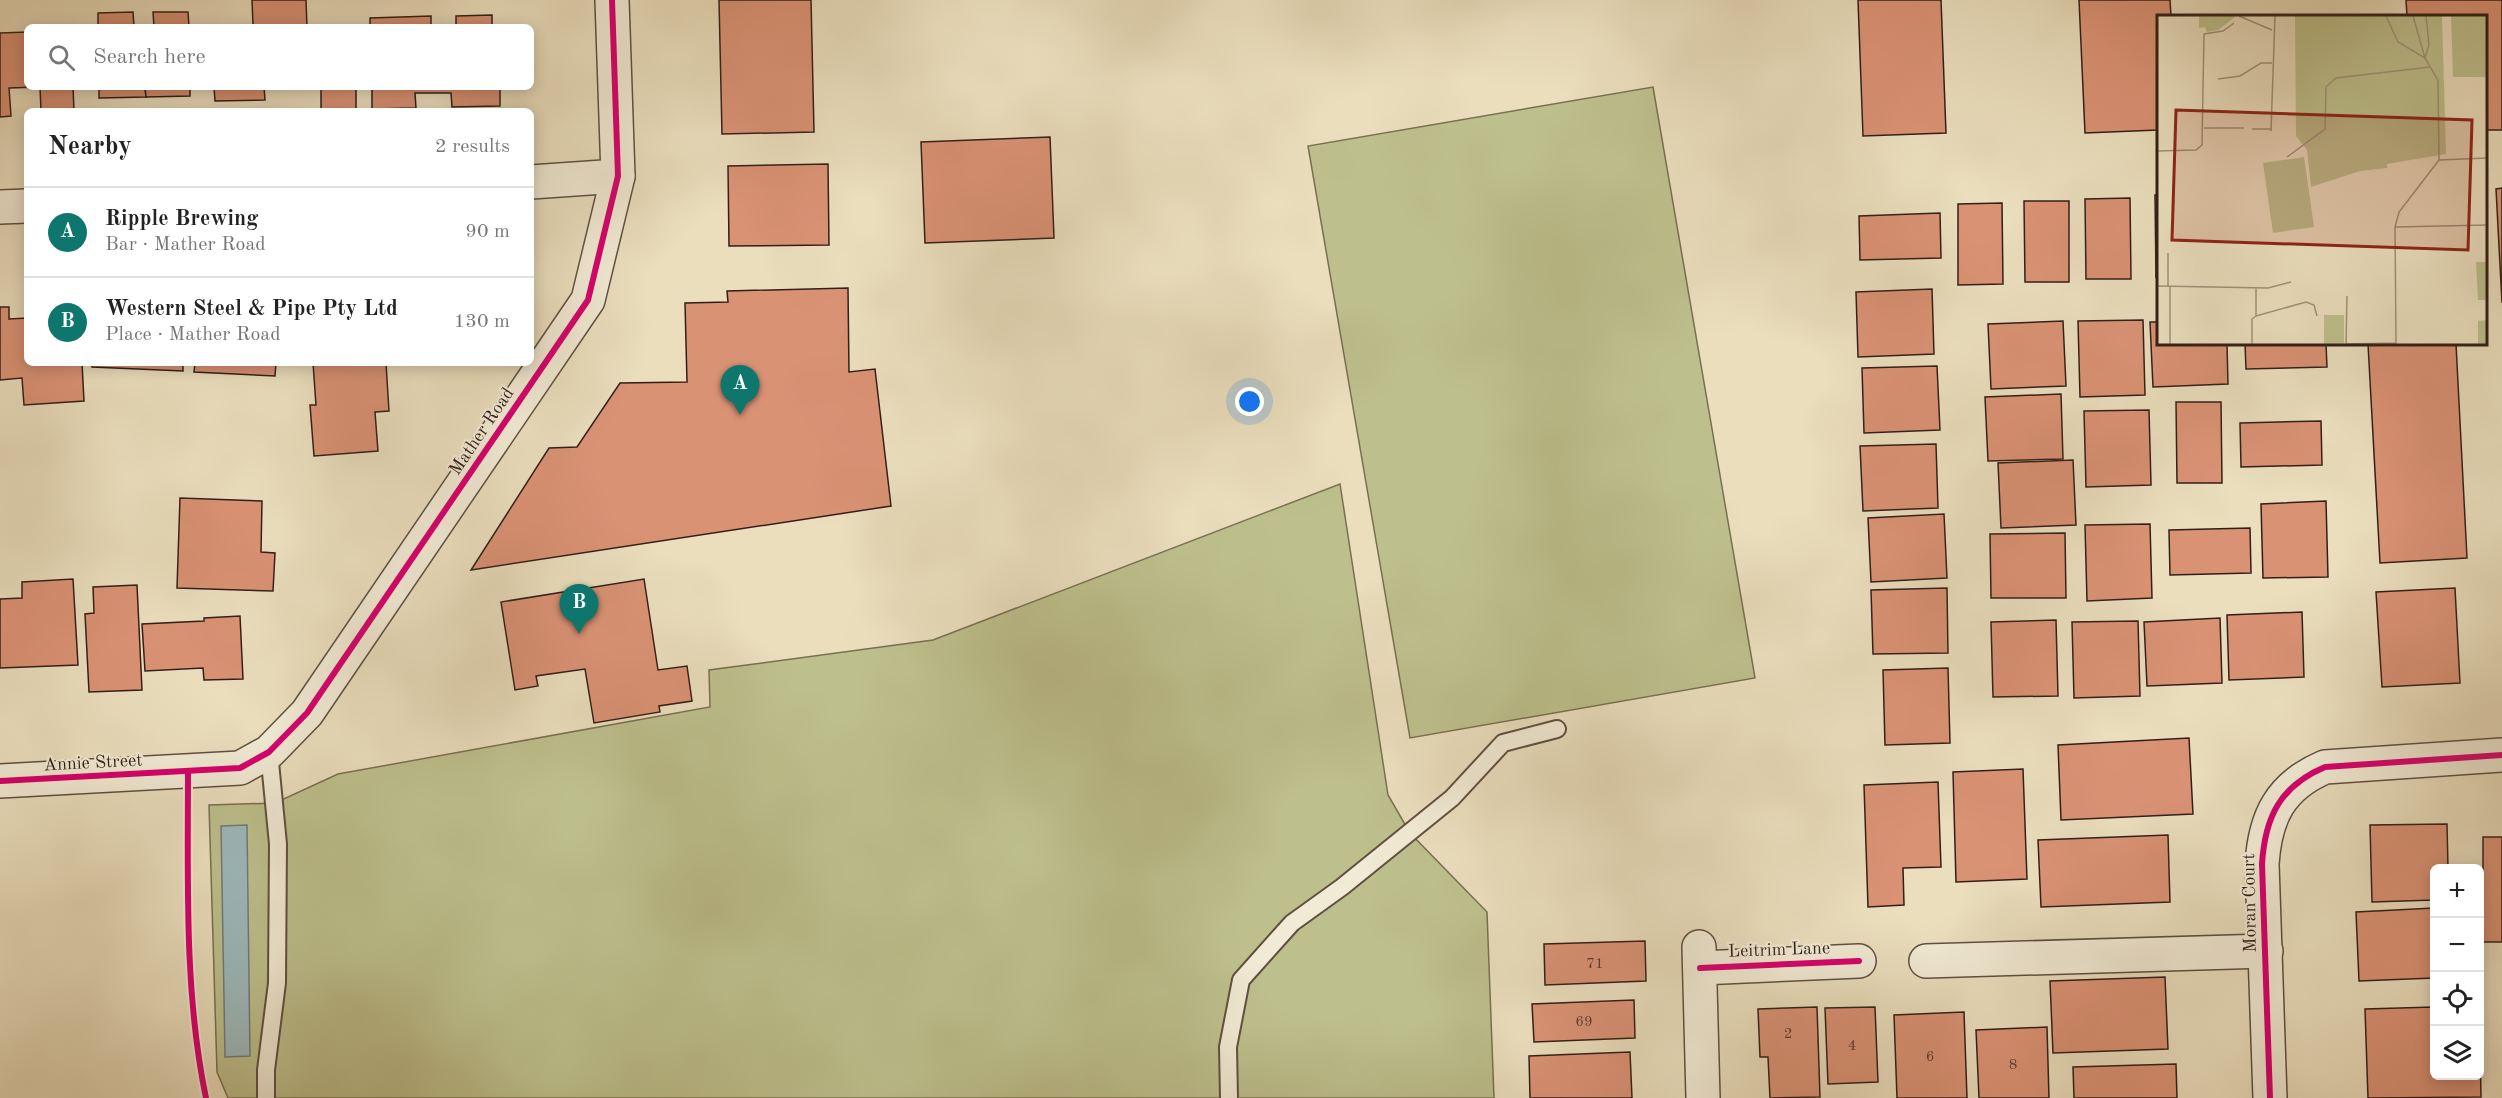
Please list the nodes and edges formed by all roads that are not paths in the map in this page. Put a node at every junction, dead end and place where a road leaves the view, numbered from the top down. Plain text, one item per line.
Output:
1 (612, 0) edge
2 (618, 176) junction
3 (534, 182) edge
4 (24, 206) edge
5 (0, 207) edge
6 (1557, 729) dead end
7 (269, 752) junction
8 (2502, 754) edge
9 (188, 772) joint
10 (0, 781) edge
11 (2266, 951) junction
12 (1859, 961) dead end
13 (1926, 961) dead end
14 (266, 1098) edge
15 (1229, 1098) edge
16 (1702, 1098) edge
17 (2270, 1098) edge

1 - 2 street, Mather Road
2 - 3 street
2 - 7 street, Mather Road
4 - 5 street
6 - 15 lane
7 - 9 street, Mather Road
7 - 14 lane
8 - 11 street, Moran Court
9 - 10 street, Annie Street
11 - 13 street
11 - 17 street, Moran Court
12 - 16 street, Leitrim Lane

